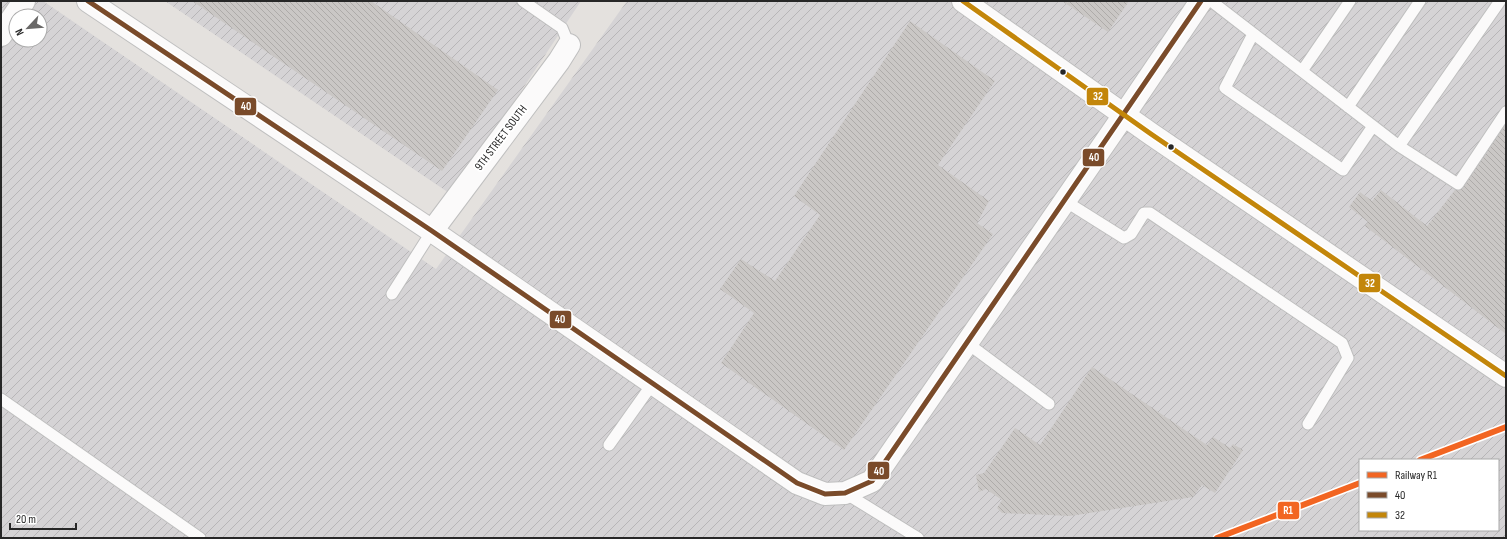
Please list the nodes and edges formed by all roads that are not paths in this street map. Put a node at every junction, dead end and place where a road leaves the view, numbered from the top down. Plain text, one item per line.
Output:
1 (24, 1) edge
2 (88, 1) edge
3 (523, 1) edge
4 (963, 1) edge
5 (1201, 1) edge
6 (1211, 1) edge
7 (1350, 1) edge
8 (1420, 1) edge
9 (1500, 1) edge
10 (1253, 34) junction
11 (1, 35) edge
12 (569, 45) joint
13 (1302, 71) junction
14 (1348, 107) junction
15 (1506, 112) edge
16 (1124, 115) junction
17 (1373, 126) junction
18 (1400, 146) junction
19 (1064, 201) junction
20 (432, 231) junction
21 (392, 294) dead end
22 (967, 343) junction
23 (1506, 376) edge
24 (653, 383) junction
25 (1, 398) edge
26 (1048, 404) dead end
27 (1308, 424) dead end
28 (609, 445) dead end
29 (845, 493) junction
30 (200, 538) edge
31 (918, 538) edge

1 - 11 street
2 - 20 street
3 - 12 lane
4 - 16 street
5 - 16 street
6 - 10 lane
7 - 13 lane
8 - 14 lane
9 - 18 lane
10 - 13 lane
10 - 17 lane
12 - 20 street, 9TH STREET SOUTH
13 - 14 lane
14 - 17 lane
15 - 18 lane
16 - 19 street
16 - 23 street
17 - 18 lane
19 - 22 street
19 - 27 lane
20 - 21 lane
20 - 24 street
22 - 26 lane
22 - 29 street
24 - 28 lane
24 - 29 street
25 - 30 lane
29 - 31 lane

